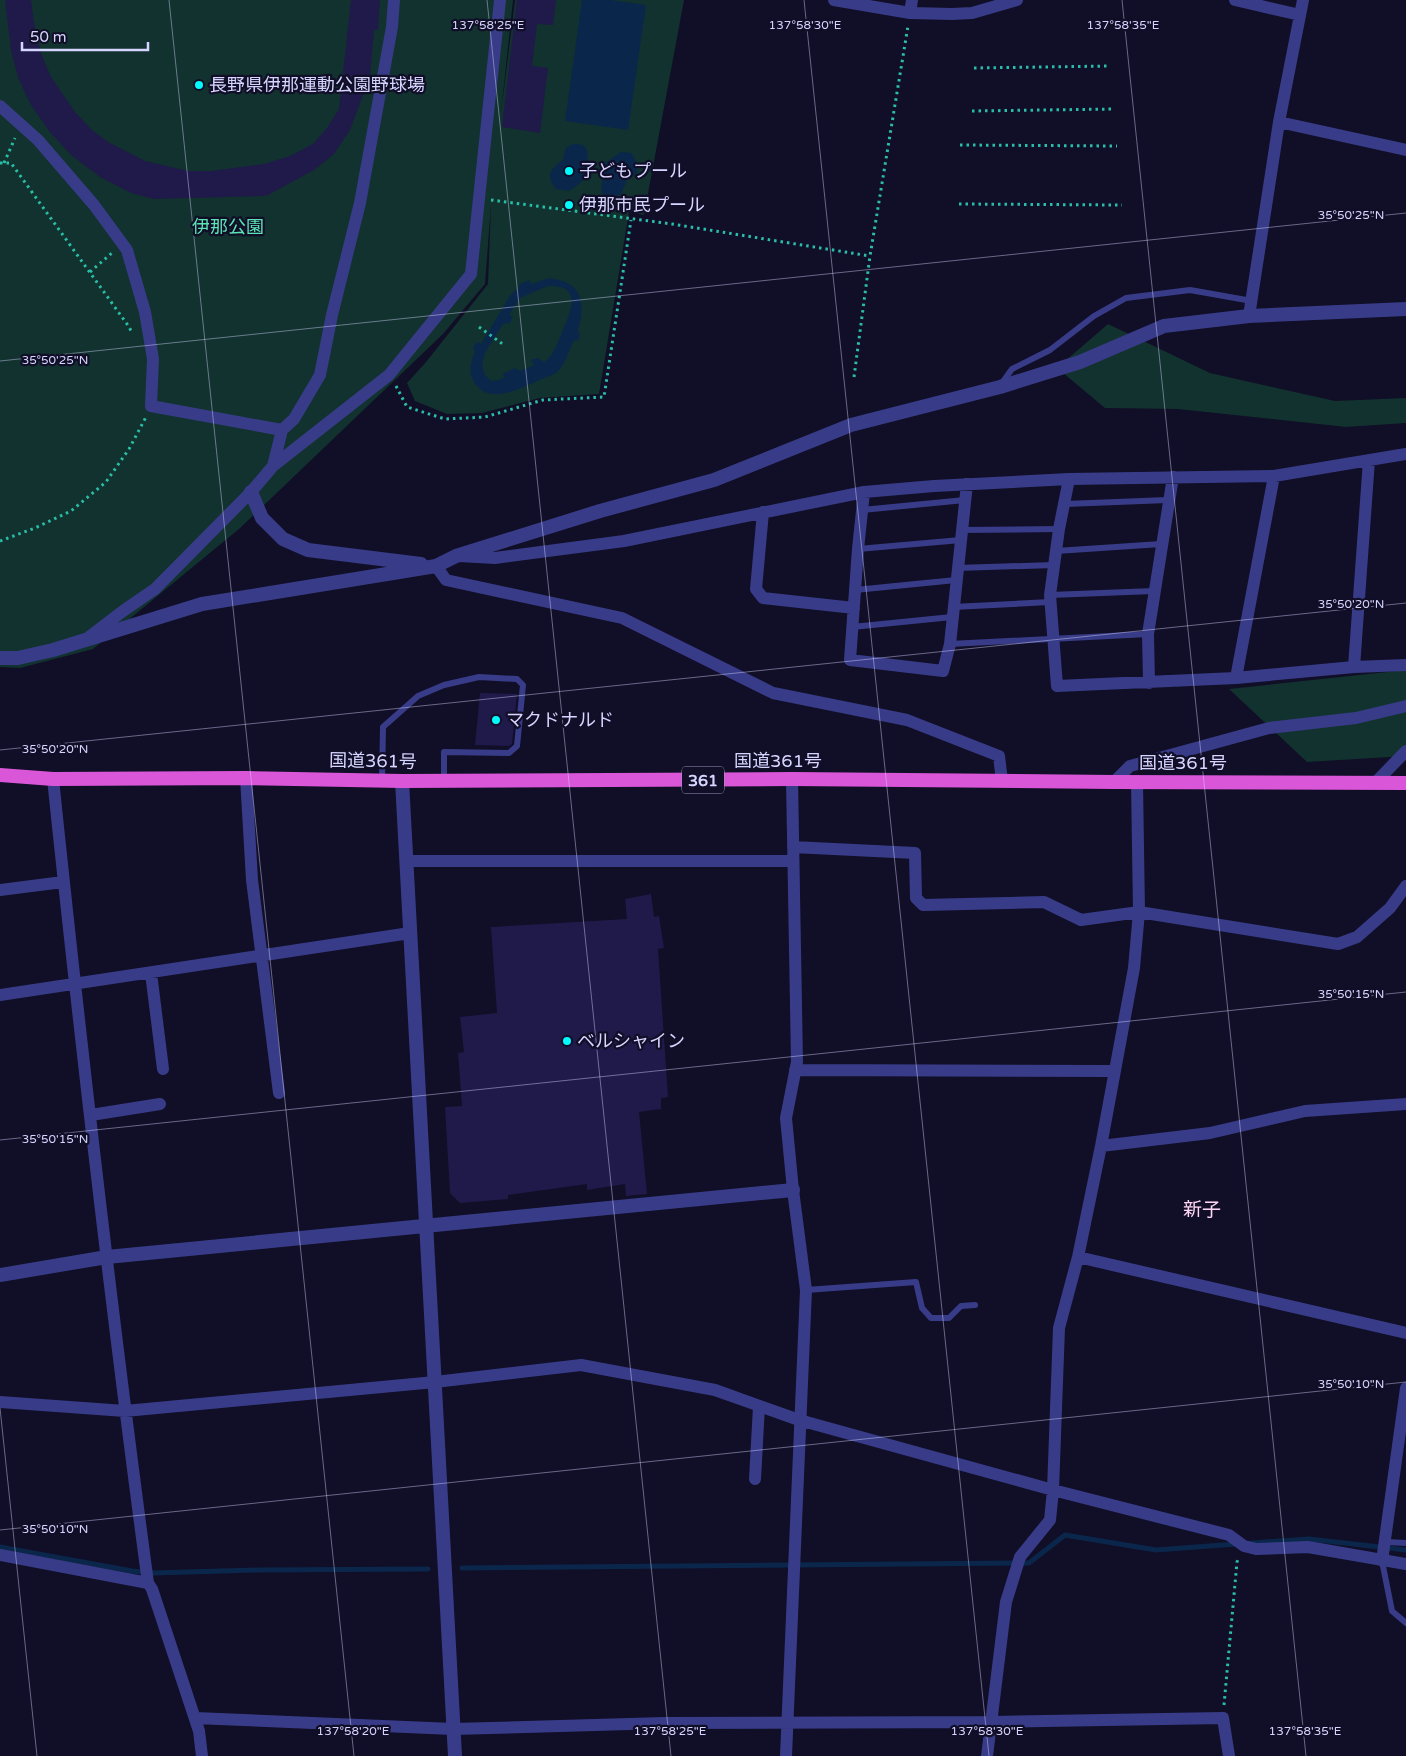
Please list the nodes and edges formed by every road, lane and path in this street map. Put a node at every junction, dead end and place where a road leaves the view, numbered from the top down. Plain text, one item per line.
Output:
1 (394, 0) edge
2 (500, 0) edge
3 (834, 0) edge
4 (1017, 0) edge
5 (1235, 0) edge
6 (1303, 0) edge
7 (911, 6) edge
8 (1300, 15) junction
9 (1110, 66) dead end
10 (974, 68) dead end
11 (0, 106) edge
12 (1114, 109) dead end
13 (972, 111) dead end
14 (1280, 122) junction
15 (21, 125) junction
16 (960, 145) dead end
17 (1117, 146) dead end
18 (1406, 150) edge
19 (2, 163) edge
20 (478, 198) junction
21 (959, 204) dead end
22 (1122, 205) dead end
23 (631, 220) junction
24 (123, 244) junction
25 (870, 256) junction
26 (90, 272) junction
27 (1252, 301) junction
28 (1406, 309) edge
29 (1249, 316) junction
30 (479, 327) dead end
31 (136, 339) dead end
32 (504, 345) dead end
33 (389, 375) junction
34 (854, 377) dead end
35 (1000, 386) junction
36 (151, 406) junction
37 (282, 430) junction
38 (1406, 454) edge
39 (1368, 460) junction
40 (273, 466) junction
41 (1274, 476) junction
42 (1173, 477) junction
43 (1069, 479) junction
44 (967, 484) junction
45 (251, 492) junction
46 (864, 492) junction
47 (965, 500) junction
48 (1168, 500) junction
49 (1065, 504) junction
50 (862, 510) junction
51 (763, 512) junction
52 (1059, 529) junction
53 (961, 535) junction
54 (0, 542) edge
55 (1161, 544) junction
56 (858, 549) junction
57 (1056, 551) junction
58 (456, 556) junction
59 (1054, 565) junction
60 (436, 566) junction
61 (957, 574) junction
62 (855, 590) junction
63 (1154, 591) junction
64 (1050, 599) junction
65 (854, 608) junction
66 (952, 612) junction
67 (852, 627) junction
68 (1148, 634) junction
69 (89, 637) junction
70 (1053, 639) junction
71 (950, 644) junction
72 (0, 658) edge
73 (1406, 665) edge
74 (1354, 667) junction
75 (1236, 678) junction
76 (1149, 683) junction
77 (1406, 706) edge
78 (1406, 751) edge
79 (0, 775) edge
80 (246, 778) junction
81 (53, 779) junction
82 (792, 779) junction
83 (382, 780) junction
84 (402, 781) junction
85 (444, 781) junction
86 (1002, 781) junction
87 (1114, 782) junction
88 (1137, 782) junction
89 (1376, 782) junction
90 (1406, 782) edge
91 (793, 848) junction
92 (406, 861) junction
93 (793, 861) junction
94 (63, 882) junction
95 (1406, 886) edge
96 (0, 890) edge
97 (1139, 912) junction
98 (410, 933) junction
99 (262, 956) junction
100 (151, 973) junction
101 (75, 984) junction
102 (0, 995) edge
103 (163, 1069) dead end
104 (795, 1070) junction
105 (1115, 1071) junction
106 (279, 1093) dead end
107 (160, 1104) dead end
108 (1406, 1104) edge
109 (91, 1115) junction
110 (1102, 1146) junction
111 (793, 1190) junction
112 (427, 1226) junction
113 (108, 1257) junction
114 (1078, 1257) junction
115 (0, 1275) edge
116 (806, 1290) junction
117 (975, 1306) dead end
118 (1406, 1333) edge
119 (436, 1382) junction
120 (1406, 1388) edge
121 (0, 1402) edge
122 (759, 1406) junction
123 (124, 1411) junction
124 (799, 1420) junction
125 (755, 1479) dead end
126 (1053, 1490) junction
127 (1239, 1542) junction
128 (1406, 1544) edge
129 (1384, 1550) junction
130 (0, 1555) edge
131 (1406, 1564) edge
132 (147, 1575) junction
133 (1406, 1623) edge
134 (194, 1718) junction
135 (1223, 1718) junction
136 (788, 1722) junction
137 (992, 1722) junction
138 (453, 1729) junction
139 (202, 1756) edge
140 (455, 1756) edge
141 (786, 1756) edge
142 (987, 1756) edge
143 (1229, 1756) edge

1 - 37 street
2 - 20 street
3 - 7 street
4 - 7 street
5 - 8 street
6 - 8 street
7 - 25 path
8 - 14 street
9 - 10 path
11 - 15 street
12 - 13 path
14 - 18 street
14 - 27 street
15 - 19 path
15 - 24 street
16 - 17 path
19 - 26 path
20 - 23 path
20 - 33 street
21 - 22 path
23 - 25 path
23 - 33 path
24 - 26 path
24 - 36 street
25 - 34 path
26 - 31 path
27 - 29 street
27 - 35 lane
28 - 29 street
29 - 35 street
30 - 32 path
33 - 40 street
35 - 58 street
36 - 37 street
36 - 54 path
37 - 40 street
38 - 39 street
39 - 41 street
39 - 74 street
40 - 45 street
41 - 42 street
41 - 75 street
42 - 43 street
42 - 48 street
43 - 44 street
43 - 49 street
44 - 46 street
44 - 47 street
45 - 60 street
45 - 69 street
46 - 50 street
46 - 51 street
47 - 50 lane
47 - 53 street
48 - 49 lane
48 - 55 street
49 - 52 street
50 - 56 street
51 - 58 street
51 - 65 street
52 - 53 lane
52 - 57 street
53 - 56 lane
53 - 61 street
55 - 57 lane
55 - 63 street
56 - 62 street
57 - 59 street
58 - 60 street
59 - 61 lane
59 - 64 street
60 - 69 street
60 - 86 street
61 - 62 lane
61 - 66 street
62 - 65 street
63 - 64 lane
63 - 68 street
64 - 66 lane
64 - 70 street
65 - 67 street
66 - 67 lane
66 - 71 street
67 - 71 street
68 - 70 lane
68 - 76 street
69 - 72 street
70 - 71 lane
70 - 76 street
73 - 74 street
74 - 75 street
75 - 76 street
77 - 87 street
78 - 89 street
79 - 81 highway, 国道361号 / 361
80 - 81 highway, 国道361号 / 361
80 - 83 highway, 国道361号 / 361
80 - 99 street
81 - 94 street
82 - 85 highway, 国道361号 / 361
82 - 86 highway, 国道361号 / 361
82 - 91 street
83 - 84 highway, 国道361号 / 361
83 - 85 lane
84 - 85 highway, 国道361号 / 361
84 - 92 street
86 - 87 highway, 国道361号 / 361
87 - 88 highway, 国道361号 / 361
88 - 89 highway, 国道361号 / 361
88 - 97 street
89 - 90 highway, 国道361号 / 361
91 - 93 street
91 - 97 street
92 - 93 street
92 - 98 street
93 - 104 street
94 - 96 street
94 - 101 street
95 - 97 street
97 - 105 street
98 - 99 street
98 - 112 street
99 - 100 street
99 - 106 street
100 - 101 street
100 - 103 street
101 - 102 street
101 - 109 street
104 - 105 street
104 - 111 street
105 - 110 street
107 - 109 street
108 - 110 street
109 - 113 street
110 - 114 street
111 - 112 street
111 - 116 street
112 - 113 street
112 - 119 street
113 - 115 street
113 - 123 street
114 - 118 street
114 - 126 street
116 - 117 lane
116 - 124 street
119 - 122 street
119 - 123 street
119 - 138 street
120 - 129 street
121 - 123 street
122 - 124 street
122 - 125 street
123 - 132 street
124 - 126 street
124 - 136 street
126 - 127 street
126 - 137 street
127 - 129 street
127 - 135 path
128 - 129 lane
129 - 131 street
129 - 133 lane
130 - 132 street
132 - 134 street
134 - 138 street
134 - 139 street
135 - 137 street
135 - 143 street
136 - 137 street
136 - 138 street
136 - 141 street
137 - 142 street
138 - 140 street

